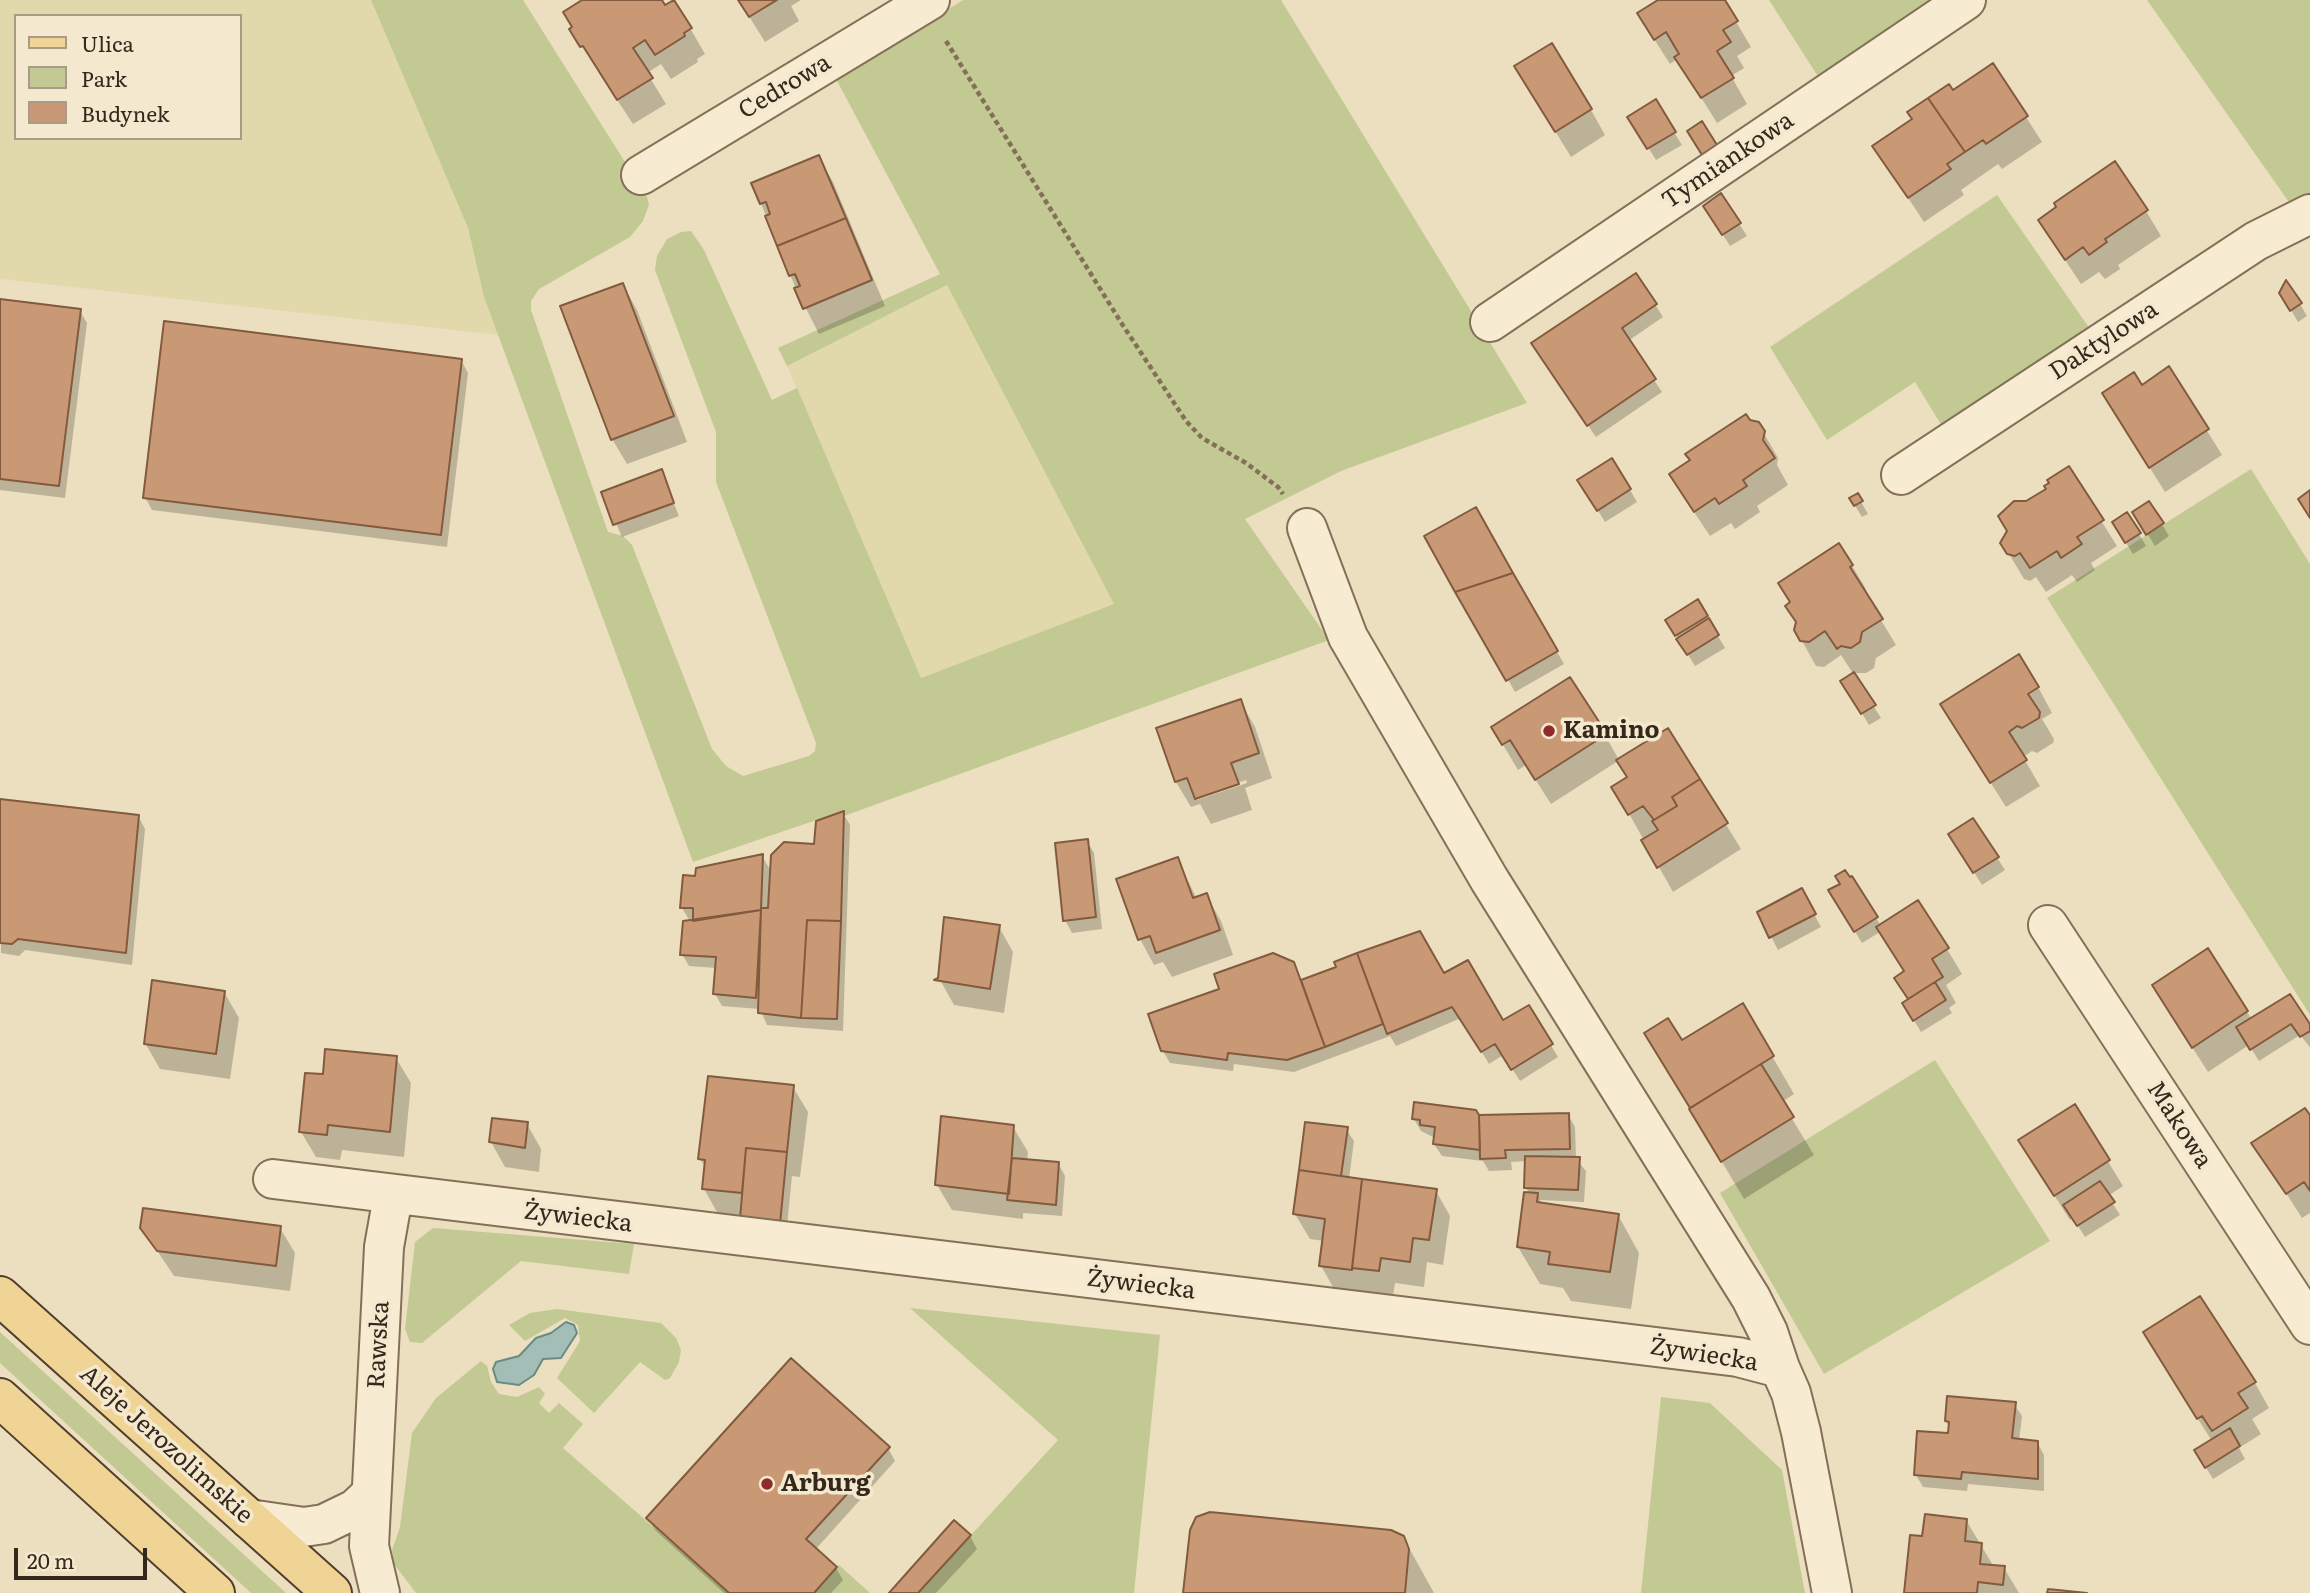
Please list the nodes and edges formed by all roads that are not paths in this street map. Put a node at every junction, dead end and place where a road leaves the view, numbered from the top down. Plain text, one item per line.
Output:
1 (1966, 0) edge
2 (927, 2) edge
3 (641, 175) dead end
4 (2310, 214) edge
5 (1490, 322) dead end
6 (1901, 475) dead end
7 (1307, 528) road end
8 (2048, 925) dead end
9 (273, 1179) dead end
10 (393, 1196) junction
11 (0, 1296) edge
12 (2310, 1325) edge
13 (1780, 1368) junction
14 (0, 1398) edge
15 (371, 1494) junction
16 (249, 1519) junction
17 (215, 1593) edge
18 (332, 1593) edge
19 (380, 1593) edge
20 (1832, 1593) edge

1 - 5 street, Tymiankowa
2 - 3 street, Cedrowa
4 - 6 street, Daktylowa
7 - 13 street
8 - 12 street, Makowa
9 - 10 street, Żywiecka
10 - 13 street, Żywiecka
10 - 15 street, Rawska
11 - 16 main road, Aleje Jerozolimskie
13 - 20 street, Żywiecka
14 - 17 main road
15 - 16 street
15 - 19 street, Rawska
16 - 18 main road, Aleje Jerozolimskie

